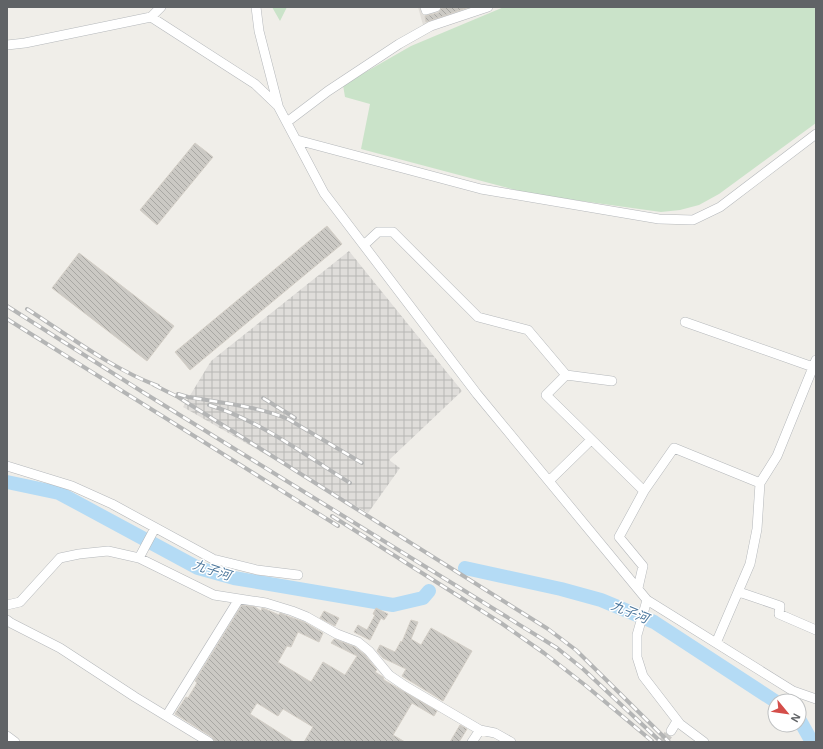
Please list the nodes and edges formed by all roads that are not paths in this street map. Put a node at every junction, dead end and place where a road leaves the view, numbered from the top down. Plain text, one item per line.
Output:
1 (161, 7) edge
2 (256, 7) edge
3 (425, 7) edge
4 (436, 7) edge
5 (488, 7) edge
6 (151, 18) junction
7 (7, 45) edge
8 (278, 106) junction
9 (287, 122) junction
10 (816, 134) edge
11 (297, 140) junction
12 (364, 245) junction
13 (685, 322) dead end
14 (815, 363) edge
15 (566, 374) junction
16 (612, 381) dead end
17 (591, 440) junction
18 (7, 466) edge
19 (549, 482) junction
20 (760, 483) junction
21 (644, 491) junction
22 (155, 528) junction
23 (140, 558) junction
24 (298, 574) dead end
25 (638, 588) junction
26 (739, 592) junction
27 (239, 598) junction
28 (647, 600) junction
29 (7, 605) edge
30 (7, 620) edge
31 (816, 630) edge
32 (716, 643) junction
33 (816, 698) edge
34 (167, 716) junction
35 (677, 721) junction
36 (480, 730) junction
37 (671, 731) tunnel mouth
38 (7, 736) edge
39 (15, 742) edge
40 (209, 742) edge
41 (472, 742) edge
42 (511, 742) edge
43 (704, 742) edge

1 - 6 street
2 - 8 street
3 - 4 street
5 - 9 street
6 - 7 street
6 - 8 street
8 - 9 street
9 - 11 street
10 - 11 street
11 - 12 street
12 - 15 street
12 - 19 street
13 - 14 street
14 - 20 street
15 - 16 street
15 - 17 street
17 - 19 street
17 - 21 street
18 - 22 street
19 - 25 street
20 - 21 street
20 - 26 street
21 - 25 street
22 - 23 street
22 - 24 street
23 - 27 street
23 - 29 street
25 - 28 street
26 - 31 street
26 - 32 street
27 - 34 street
27 - 36 street
28 - 32 street
28 - 35 street
30 - 34 street
32 - 33 street
34 - 40 street
35 - 37 street
35 - 43 street
36 - 41 street
36 - 42 street
38 - 39 street

